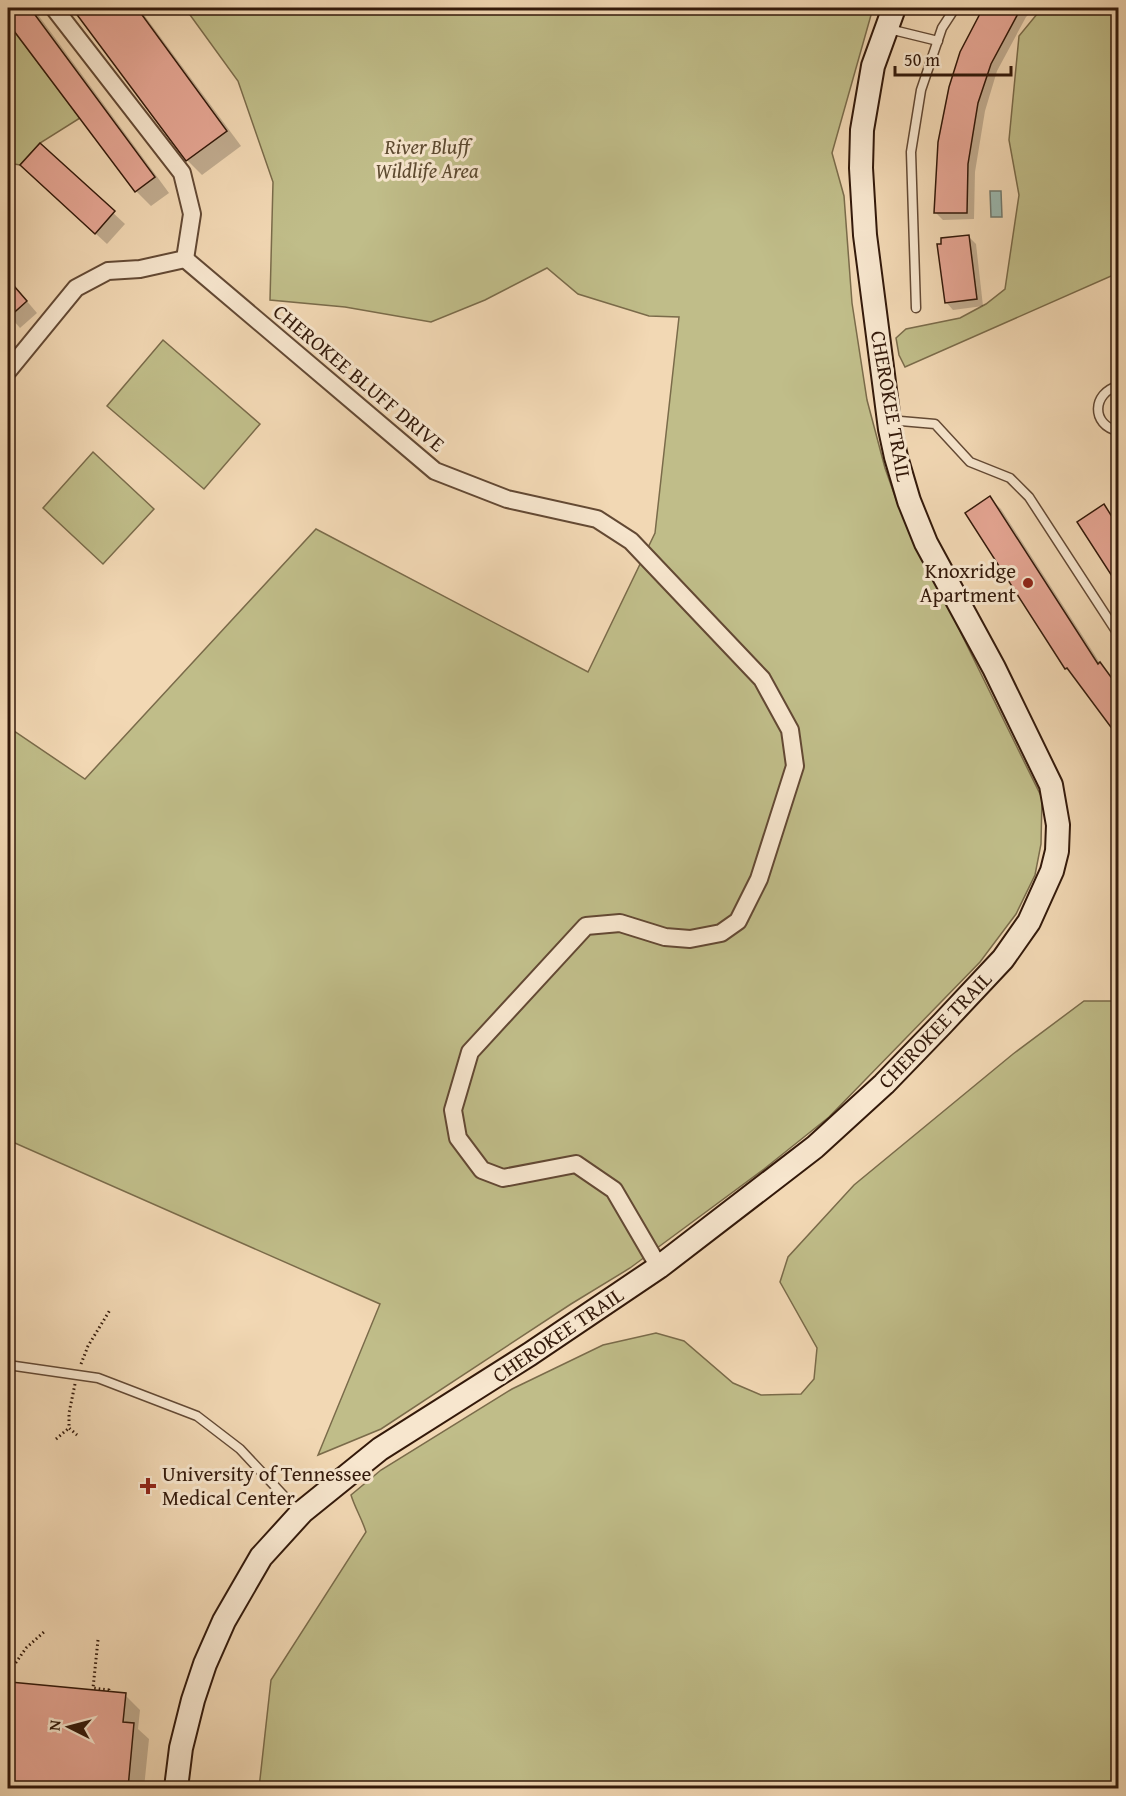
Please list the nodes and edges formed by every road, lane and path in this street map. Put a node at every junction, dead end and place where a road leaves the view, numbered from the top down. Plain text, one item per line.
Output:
1 (54, 8) edge
2 (956, 8) edge
3 (890, 18) edge
4 (938, 41) junction
5 (185, 259) junction
6 (916, 308) dead end
7 (8, 371) edge
8 (1119, 386) edge
9 (889, 420) junction
10 (1119, 431) edge
11 (1119, 634) edge
12 (659, 1268) junction
13 (8, 1365) edge
14 (69, 1428) dead end
15 (56, 1439) dead end
16 (300, 1514) junction
17 (45, 1631) dead end
18 (98, 1640) dead end
19 (8, 1674) edge
20 (109, 1692) dead end
21 (176, 1788) edge

1 - 5 street
2 - 4 lane
3 - 4 lane
3 - 9 street, CHEROKEE TRAIL
4 - 6 lane
5 - 7 street
5 - 12 street, CHEROKEE BLUFF DRIVE
8 - 10 lane
9 - 11 lane
9 - 12 street, CHEROKEE TRAIL
12 - 16 street, CHEROKEE TRAIL
13 - 16 lane
14 - 15 path
16 - 21 street, CHEROKEE TRAIL
17 - 19 path
18 - 20 path

